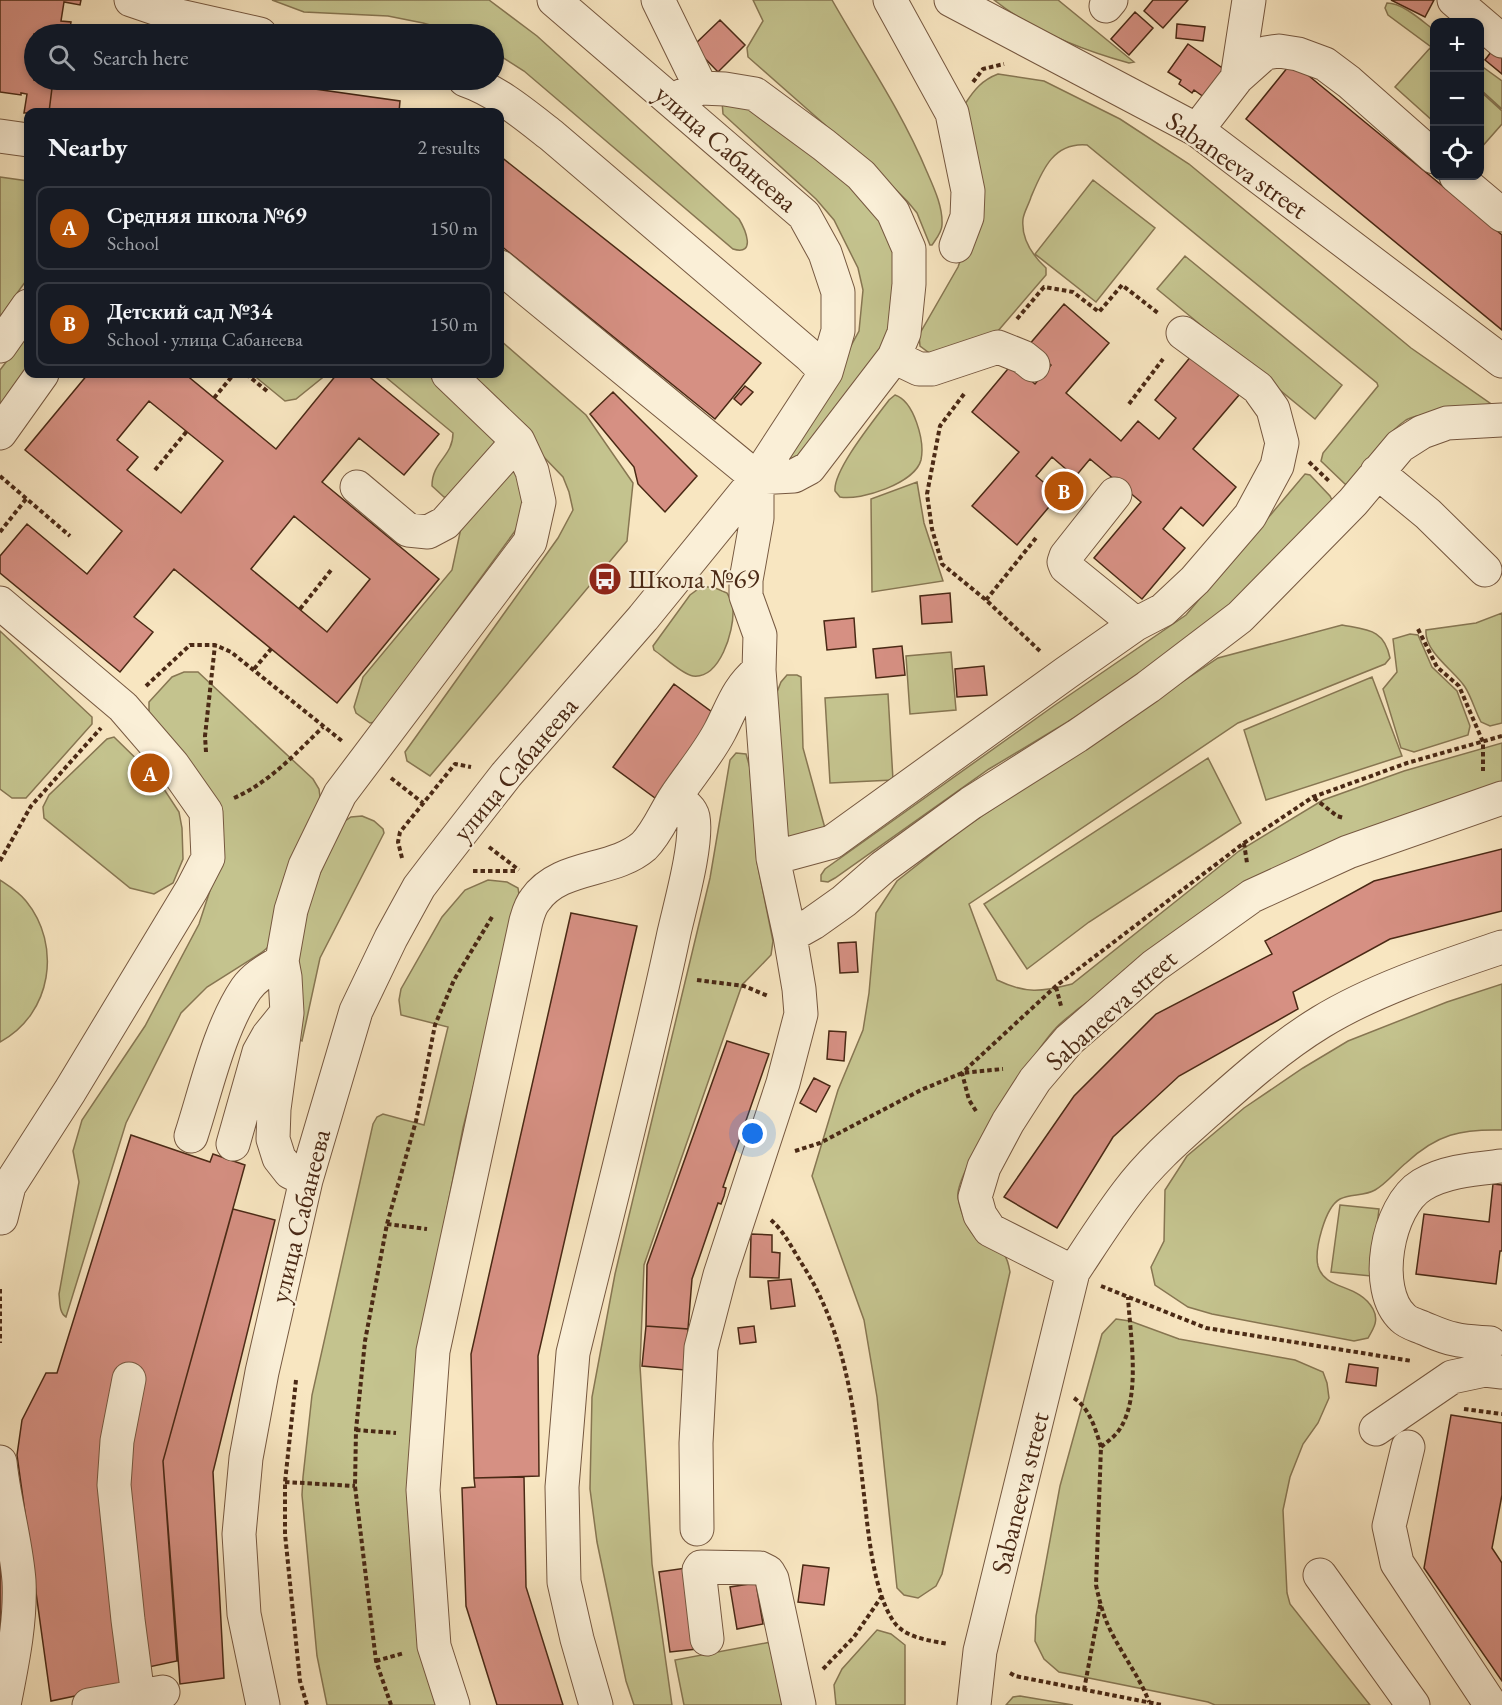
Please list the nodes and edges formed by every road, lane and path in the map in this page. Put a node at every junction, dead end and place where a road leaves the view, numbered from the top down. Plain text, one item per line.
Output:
1 (131, 0) edge
2 (554, 0) edge
3 (658, 0) edge
4 (890, 0) edge
5 (951, 0) edge
6 (1249, 0) edge
7 (1454, 0) edge
8 (215, 24) edge
9 (1502, 41) edge
10 (1005, 64) dead end
11 (1237, 78) junction
12 (488, 90) edge
13 (687, 96) junction
14 (952, 113) junction
15 (1197, 130) junction
16 (0, 136) edge
17 (24, 139) edge
18 (1430, 153) edge
19 (1462, 180) edge
20 (1499, 206) edge
21 (956, 246) dead end
22 (504, 270) edge
23 (24, 312) edge
24 (1183, 333) junction
25 (0, 346) edge
26 (998, 347) junction
27 (894, 357) junction
28 (1502, 361) edge
29 (1033, 365) dead end
30 (826, 372) junction
31 (39, 378) edge
32 (231, 378) edge
33 (251, 378) edge
34 (452, 378) edge
35 (267, 391) dead end
36 (966, 391) dead end
37 (214, 398) dead end
38 (1129, 404) dead end
39 (1502, 420) edge
40 (187, 431) dead end
41 (0, 433) edge
42 (518, 441) junction
43 (155, 470) dead end
44 (1377, 472) junction
45 (0, 476) edge
46 (757, 478) junction
47 (357, 487) dead end
48 (1115, 495) dead end
49 (26, 499) junction
50 (1041, 531) dead end
51 (0, 532) edge
52 (70, 536) dead end
53 (332, 569) dead end
54 (1485, 570) dead end
55 (986, 600) junction
56 (0, 603) edge
57 (300, 609) dead end
58 (1136, 624) junction
59 (1418, 629) dead end
60 (1017, 631) dead end
61 (215, 645) junction
62 (271, 649) dead end
63 (254, 669) junction
64 (759, 670) junction
65 (123, 707) junction
66 (1502, 736) edge
67 (90, 739) dead end
68 (1483, 742) junction
69 (206, 758) dead end
70 (474, 769) dead end
71 (391, 777) dead end
72 (675, 798) junction
73 (1502, 798) edge
74 (423, 803) junction
75 (206, 812) junction
76 (486, 844) dead end
77 (402, 858) dead end
78 (773, 858) junction
79 (0, 861) edge
80 (473, 862) dead end
81 (790, 936) junction
82 (477, 941) dead end
83 (1502, 947) edge
84 (282, 961) junction
85 (664, 976) junction
86 (744, 986) dead end
87 (287, 1013) junction
88 (1007, 1069) dead end
89 (962, 1073) junction
90 (191, 1136) dead end
91 (820, 1143) dead end
92 (232, 1144) dead end
93 (1502, 1166) edge
94 (306, 1180) junction
95 (742, 1207) junction
96 (1, 1218) edge
97 (387, 1224) junction
98 (458, 1232) junction
99 (1085, 1278) junction
100 (0, 1289) edge
101 (1128, 1297) junction
102 (1, 1324) edge
103 (0, 1343) edge
104 (1495, 1354) edge
105 (1422, 1362) dead end
106 (297, 1369) dead end
107 (129, 1379) dead end
108 (1068, 1394) dead end
109 (1376, 1429) dead end
110 (1101, 1447) junction
111 (1408, 1447) dead end
112 (0, 1462) edge
113 (285, 1482) junction
114 (355, 1486) junction
115 (697, 1529) dead end
116 (1320, 1575) dead end
117 (882, 1595) junction
118 (1100, 1604) junction
119 (707, 1639) dead end
120 (980, 1652) junction
121 (1084, 1690) junction
122 (796, 1695) edge
123 (1149, 1703) junction
124 (4, 1705) edge
125 (89, 1705) edge
126 (263, 1705) edge
127 (307, 1705) edge
128 (391, 1705) edge
129 (453, 1705) edge
130 (596, 1705) edge
131 (974, 1705) edge
132 (1162, 1705) edge
133 (1413, 1705) edge
134 (1491, 1705) edge

1 - 8 street
2 - 13 street, улица Сабанеева
3 - 13 street
4 - 14 street
5 - 15 street, Sabaneeva street
6 - 11 street
7 - 9 street
10 - 14 path
11 - 15 street
11 - 18 street
12 - 30 street
13 - 27 street
13 - 30 street, улица Сабанеева
14 - 21 street
15 - 28 street, Sabaneeva street
16 - 17 street
19 - 20 street
22 - 46 street
23 - 25 street
24 - 26 path
24 - 38 path
24 - 58 street
26 - 27 street
26 - 29 street
27 - 46 street
30 - 46 street, улица Сабанеева
31 - 41 street
32 - 37 path
33 - 35 path
34 - 42 street
36 - 55 path
39 - 44 street
40 - 43 path
42 - 47 street
42 - 84 street
44 - 54 street
44 - 81 street
45 - 49 path
46 - 64 street
46 - 94 street, улица Сабанеева
48 - 58 street
49 - 51 path
49 - 52 path
50 - 55 path
53 - 57 path
55 - 60 path
56 - 65 street
58 - 78 street
59 - 68 path
61 - 63 path
61 - 65 path
61 - 69 path
62 - 63 path
63 - 75 path
64 - 72 street
64 - 78 street
65 - 75 street
66 - 68 path
67 - 79 path
68 - 89 path
70 - 74 path
71 - 74 path
72 - 85 street
72 - 98 street
73 - 99 street, Sabaneeva street
74 - 77 path
75 - 96 street
76 - 80 path
78 - 81 street
81 - 95 street
82 - 97 path
83 - 99 street
84 - 87 street
84 - 90 street
85 - 86 path
85 - 130 street
87 - 92 street
87 - 94 street
88 - 89 path
89 - 91 path
93 - 104 street
94 - 126 street, улица Сабанеева
95 - 115 street
95 - 117 path
97 - 98 path
97 - 114 path
98 - 129 street
99 - 101 path
99 - 120 street, Sabaneeva street
100 - 102 path
101 - 105 path
101 - 110 path
102 - 103 path
104 - 109 street
106 - 113 path
107 - 125 street
108 - 110 path
110 - 118 path
111 - 134 street
112 - 124 street
113 - 114 path
113 - 127 path
114 - 128 path
116 - 133 street
117 - 120 path
117 - 122 path
118 - 121 path
118 - 123 path
119 - 122 street
120 - 121 path
120 - 131 street, Sabaneeva street
121 - 123 path
123 - 132 path

